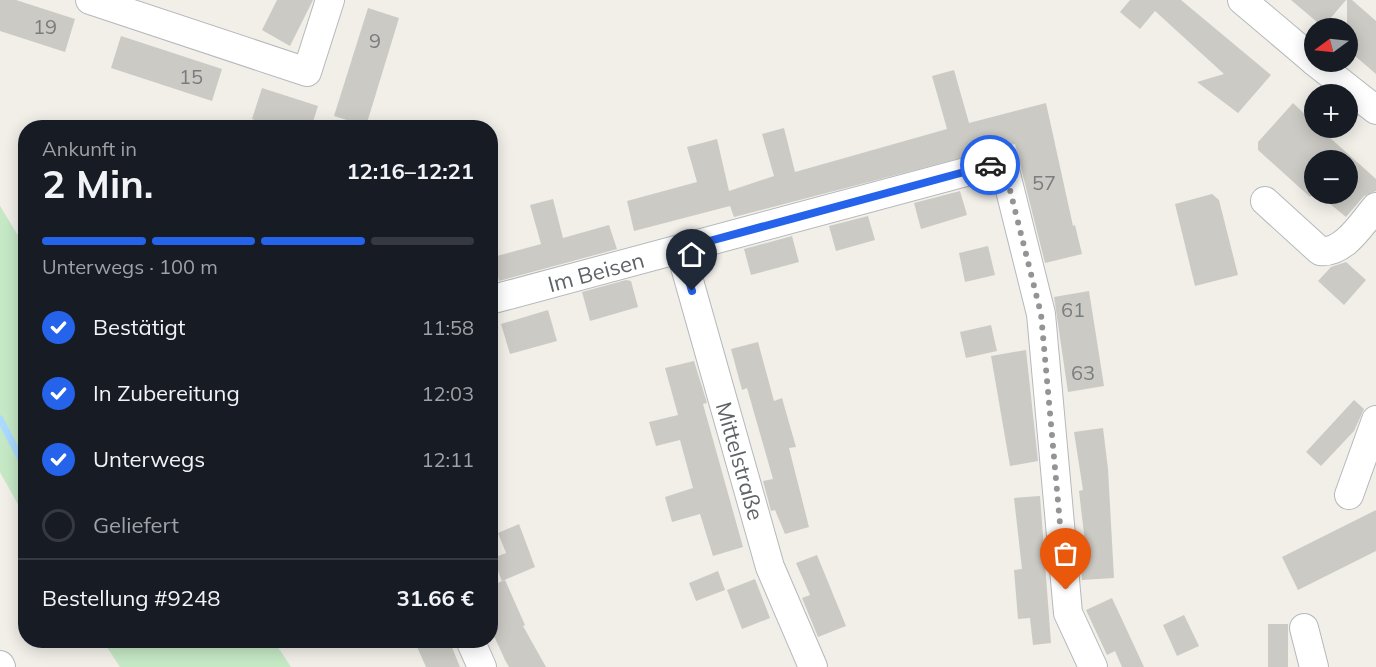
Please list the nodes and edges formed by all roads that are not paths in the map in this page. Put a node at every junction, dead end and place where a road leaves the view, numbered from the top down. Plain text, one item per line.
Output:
1 (90, 0) edge
2 (330, 0) edge
3 (1242, 0) edge
4 (1304, 53) edge
5 (1328, 72) edge
6 (1376, 110) edge
7 (1265, 201) dead end
8 (1376, 207) edge
9 (680, 249) junction
10 (498, 298) edge
11 (1376, 420) edge
12 (1349, 495) dead end
13 (1304, 628) dead end
14 (474, 648) edge
15 (482, 667) edge
16 (813, 667) edge
17 (1093, 667) edge
18 (1314, 667) edge

1 - 2 street
3 - 4 street
5 - 6 street
7 - 8 street
9 - 10 street, Im Beisen
9 - 16 street, Mittelstraße
9 - 17 street, Im Beisen
11 - 12 street
13 - 18 street
14 - 15 street

